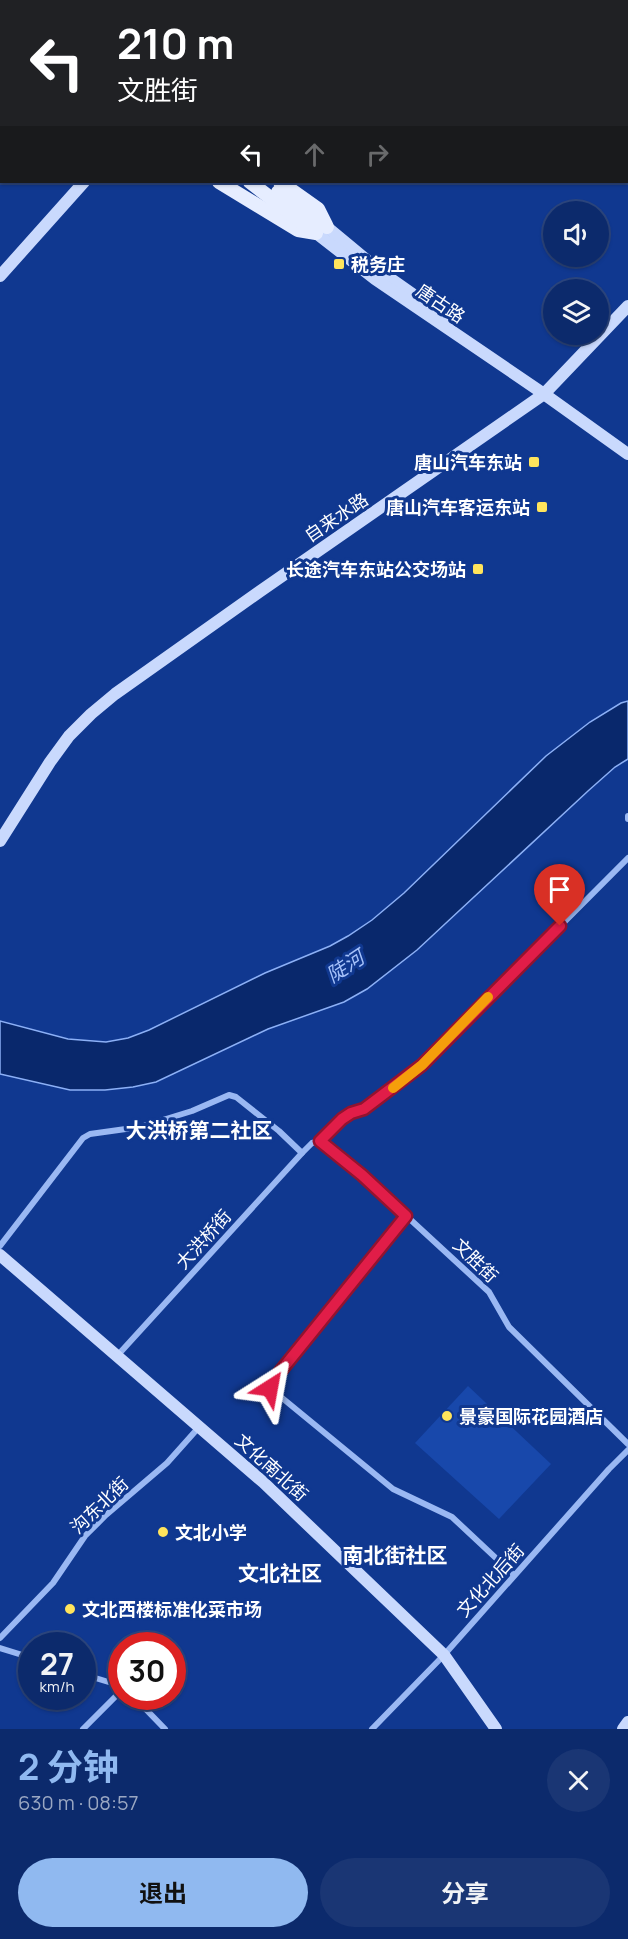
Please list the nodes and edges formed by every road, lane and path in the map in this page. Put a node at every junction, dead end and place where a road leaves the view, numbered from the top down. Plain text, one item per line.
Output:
1 (83, 183) edge
2 (221, 183) edge
3 (266, 183) edge
4 (281, 183) edge
5 (244, 184) edge
6 (322, 230) junction
7 (0, 276) edge
8 (628, 306) edge
9 (546, 391) junction
10 (628, 445) edge
11 (628, 454) edge
12 (0, 841) edge
13 (628, 858) edge
14 (320, 1141) junction
15 (302, 1153) junction
16 (406, 1216) junction
17 (0, 1246) edge
18 (0, 1254) edge
19 (117, 1356) junction
20 (200, 1426) junction
21 (628, 1444) edge
22 (628, 1450) edge
23 (514, 1575) junction
24 (0, 1638) edge
25 (0, 1648) edge
26 (18, 1654) edge
27 (444, 1655) junction
28 (108, 1703) edge
29 (147, 1710) edge
30 (628, 1722) edge
31 (83, 1729) edge
32 (165, 1729) edge
33 (372, 1729) edge
34 (496, 1729) edge
35 (623, 1729) edge

1 - 7 street
2 - 6 main road
3 - 6 main road, 唐古路
4 - 6 main road
5 - 6 main road
6 - 9 street, 唐古路
8 - 9 street, 自来水路
9 - 10 street, 唐古路
9 - 11 street, 唐古路
9 - 12 street, 自来水路
13 - 14 street
14 - 15 street, 大洪桥街
14 - 16 street, 文胜街
15 - 17 street
15 - 19 street, 大洪桥街
16 - 21 street, 文胜街
16 - 23 street
18 - 19 street, 文化南北街
19 - 20 street, 文化南北街
20 - 24 street, 沟东北街
20 - 27 street, 文化南北街
22 - 23 street, 文化北后街
23 - 27 street, 文化北后街
25 - 26 street
27 - 33 street, 文化北后街
27 - 34 street, 文化南北街
28 - 31 street
29 - 32 street
30 - 35 street

